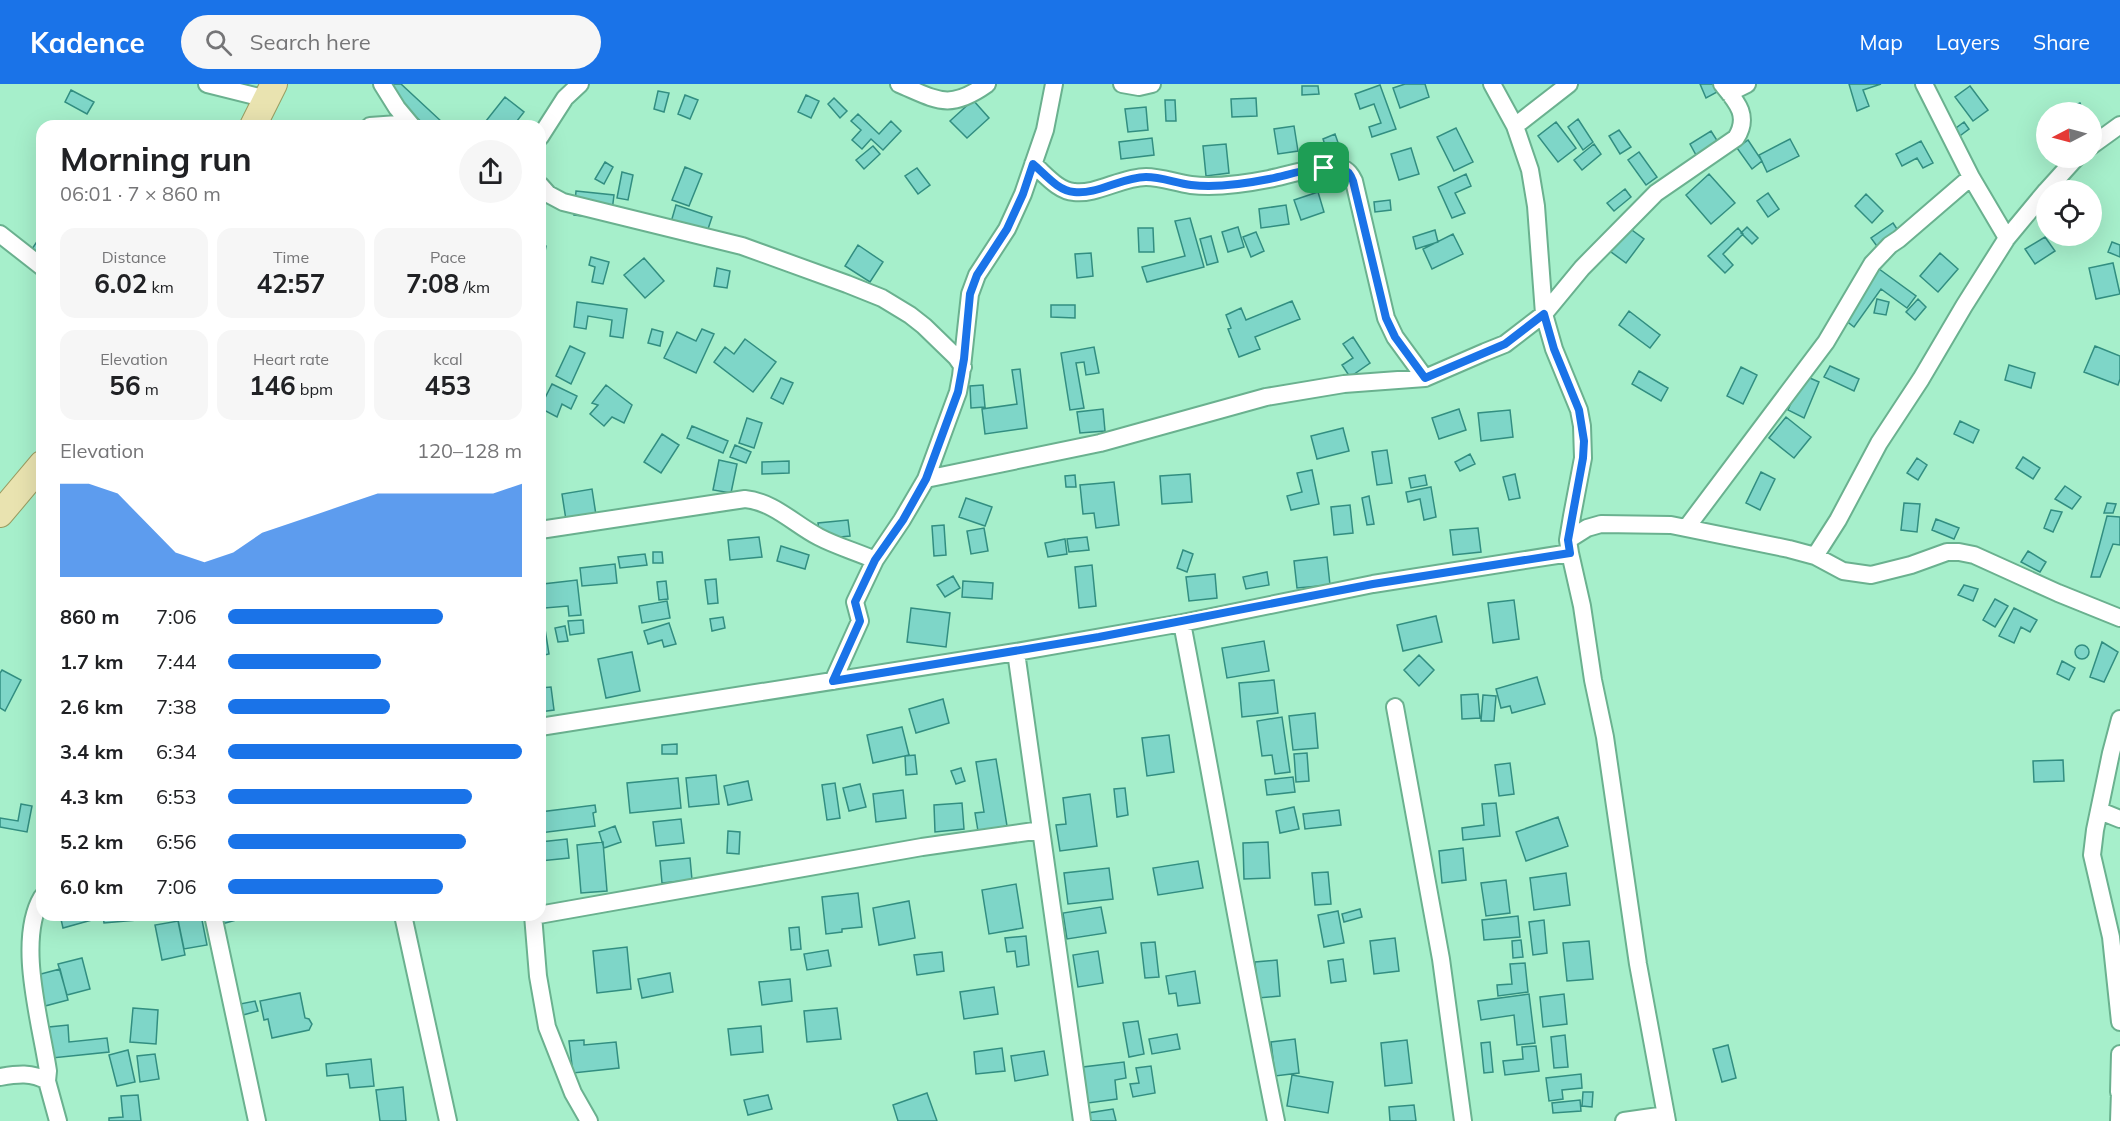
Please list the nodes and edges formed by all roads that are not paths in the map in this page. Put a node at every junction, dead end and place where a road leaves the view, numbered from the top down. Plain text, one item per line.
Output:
1 (207, 84) edge
2 (382, 84) edge
3 (580, 84) edge
4 (899, 84) edge
5 (987, 84) edge
6 (1054, 84) edge
7 (1122, 84) edge
8 (1152, 84) edge
9 (1492, 84) edge
10 (1569, 84) edge
11 (1748, 84) edge
12 (1924, 84) edge
13 (1726, 88) edge
14 (270, 92) edge
15 (256, 120) edge
16 (406, 120) edge
17 (2120, 124) edge
18 (1515, 126) junction
19 (546, 128) edge
20 (2102, 138) edge
21 (1033, 164) junction
22 (2067, 168) edge
23 (1971, 177) junction
24 (2056, 180) edge
25 (546, 192) edge
26 (2036, 203) edge
27 (0, 234) edge
28 (2007, 238) junction
29 (36, 262) edge
30 (1544, 314) junction
31 (963, 367) junction
32 (1425, 378) junction
33 (36, 471) edge
34 (926, 479) junction
35 (0, 514) edge
36 (1687, 527) junction
37 (546, 529) edge
38 (1569, 546) junction
39 (1815, 556) junction
40 (875, 560) junction
41 (2120, 618) edge
42 (1182, 623) junction
43 (1016, 652) junction
44 (833, 681) junction
45 (1395, 707) dead end
46 (2120, 719) edge
47 (546, 727) edge
48 (2100, 811) junction
49 (2120, 819) edge
50 (1041, 830) junction
51 (36, 910) edge
52 (546, 914) edge
53 (214, 921) edge
54 (404, 921) edge
55 (533, 921) edge
56 (2120, 1022) edge
57 (2120, 1054) edge
58 (0, 1077) edge
59 (47, 1081) junction
60 (2120, 1091) edge
61 (1666, 1118) edge
62 (58, 1121) edge
63 (257, 1121) edge
64 (447, 1121) edge
65 (589, 1121) edge
66 (1082, 1121) edge
67 (1276, 1121) edge
68 (1463, 1121) edge
69 (1624, 1121) edge
70 (2119, 1121) edge

1 - 14 street
2 - 16 street
3 - 19 street
4 - 5 street
6 - 21 street
7 - 8 street
9 - 18 street
10 - 18 street
11 - 13 street
12 - 23 street
13 - 30 street
14 - 15 main road
17 - 20 street
18 - 30 street
21 - 31 street
21 - 32 street
22 - 24 street
23 - 28 street
23 - 36 street
25 - 31 street
26 - 28 street
27 - 29 street
28 - 39 street
30 - 32 street
30 - 38 street
31 - 34 street
32 - 34 street
33 - 35 main road
34 - 40 street
36 - 38 street
36 - 39 street
37 - 40 street
38 - 42 street
38 - 61 street
39 - 41 street
40 - 44 street
42 - 43 street
42 - 67 street
43 - 44 street
43 - 50 street
44 - 47 street
45 - 68 street
46 - 48 street
48 - 49 street
48 - 56 street
50 - 52 street
50 - 66 street
51 - 59 street
53 - 63 street
54 - 64 street
55 - 65 street
57 - 60 street
58 - 59 street
59 - 62 street
60 - 70 street
61 - 69 street

